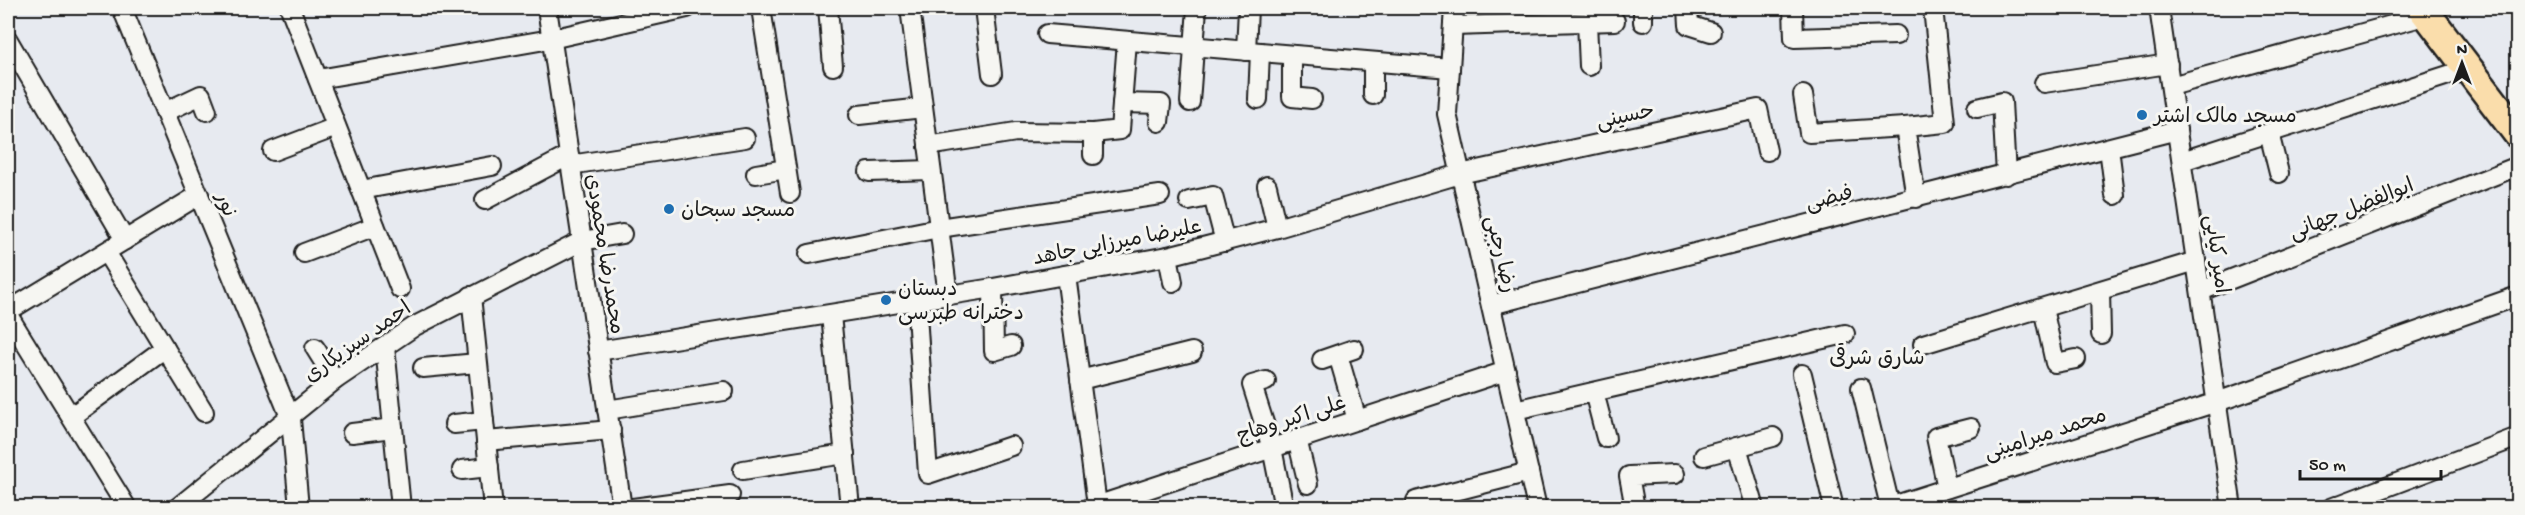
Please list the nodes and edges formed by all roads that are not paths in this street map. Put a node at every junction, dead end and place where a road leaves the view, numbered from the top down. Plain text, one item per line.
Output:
1 (122, 8) edge
2 (290, 8) edge
3 (547, 8) edge
4 (687, 8) edge
5 (761, 8) edge
6 (828, 8) edge
7 (910, 8) edge
8 (984, 8) edge
9 (1197, 8) edge
10 (1248, 8) edge
11 (1454, 8) edge
12 (1688, 8) edge
13 (1793, 8) edge
14 (1933, 8) edge
15 (2159, 8) edge
16 (2428, 10) edge
17 (1615, 21) dead end
18 (1587, 22) junction
19 (1453, 26) junction
20 (1711, 32) dead end
21 (1047, 34) dead end
22 (1896, 35) dead end
23 (551, 39) junction
24 (8, 40) edge
25 (1127, 41) junction
26 (1195, 47) junction
27 (1253, 52) junction
28 (1292, 55) junction
29 (1373, 62) junction
30 (2168, 64) junction
31 (833, 66) dead end
32 (1588, 66) dead end
33 (1450, 68) junction
34 (2467, 69) junction
35 (992, 74) dead end
36 (318, 79) junction
37 (2044, 83) dead end
38 (2171, 86) junction
39 (1373, 95) dead end
40 (1803, 95) dead end
41 (1258, 99) dead end
42 (1312, 99) dead end
43 (1190, 102) dead end
44 (1122, 104) junction
45 (923, 108) junction
46 (1977, 108) dead end
47 (207, 111) dead end
48 (165, 112) junction
49 (859, 115) dead end
50 (1159, 122) dead end
51 (1905, 127) junction
52 (336, 128) junction
53 (2177, 130) junction
54 (1093, 133) junction
55 (2269, 133) junction
56 (2517, 134) edge
57 (745, 138) dead end
58 (928, 146) junction
59 (2109, 148) junction
60 (273, 151) dead end
61 (1767, 151) dead end
62 (1093, 155) dead end
63 (2182, 160) junction
64 (569, 161) junction
65 (492, 165) dead end
66 (2517, 166) edge
67 (786, 169) junction
68 (931, 170) junction
69 (868, 172) dead end
70 (2279, 173) dead end
71 (756, 174) dead end
72 (1460, 174) junction
73 (2006, 175) junction
74 (1267, 186) dead end
75 (361, 190) junction
76 (790, 193) dead end
77 (199, 195) junction
78 (1160, 195) dead end
79 (2115, 195) dead end
80 (1916, 198) junction
81 (485, 200) dead end
82 (1189, 201) dead end
83 (375, 226) junction
84 (939, 228) junction
85 (1277, 228) junction
86 (622, 234) dead end
87 (125, 240) junction
88 (582, 241) junction
89 (1225, 242) junction
90 (106, 252) junction
91 (304, 253) dead end
92 (809, 254) dead end
93 (1168, 256) junction
94 (2196, 261) junction
95 (1066, 274) junction
96 (1173, 282) dead end
97 (993, 288) junction
98 (400, 289) dead end
99 (2100, 291) junction
100 (2201, 291) junction
101 (471, 296) junction
102 (948, 296) junction
103 (2517, 296) edge
104 (916, 300) junction
105 (1491, 305) junction
106 (2043, 308) junction
107 (8, 313) edge
108 (831, 315) junction
109 (1845, 334) dead end
110 (2101, 334) dead end
111 (1923, 344) dead end
112 (1011, 346) dead end
113 (385, 347) junction
114 (165, 348) junction
115 (315, 348) dead end
116 (598, 351) junction
117 (1192, 352) dead end
118 (1338, 355) dead end
119 (2076, 359) dead end
120 (477, 363) junction
121 (423, 368) dead end
122 (1506, 371) junction
123 (1802, 374) dead end
124 (335, 380) junction
125 (1080, 380) junction
126 (1266, 381) dead end
127 (1861, 388) dead end
128 (724, 392) dead end
129 (1594, 392) junction
130 (2217, 402) junction
131 (607, 410) junction
132 (1515, 410) junction
133 (204, 412) dead end
134 (72, 416) junction
135 (291, 418) junction
136 (1357, 420) junction
137 (484, 421) junction
138 (454, 424) dead end
139 (393, 428) junction
140 (1971, 428) dead end
141 (611, 430) junction
142 (352, 433) dead end
143 (1773, 437) dead end
144 (2517, 437) edge
145 (1606, 438) dead end
146 (1297, 439) junction
147 (486, 441) junction
148 (1011, 446) dead end
149 (1737, 447) junction
150 (1272, 448) junction
151 (845, 454) junction
152 (1704, 456) dead end
153 (489, 467) junction
154 (462, 470) dead end
155 (743, 470) dead end
156 (1529, 472) junction
157 (1675, 474) dead end
158 (1308, 484) dead end
159 (1947, 488) junction
160 (730, 495) dead end
161 (1416, 501) dead end
162 (1917, 503) edge
163 (1094, 506) edge
164 (127, 507) edge
165 (177, 507) edge
166 (299, 507) edge
167 (401, 507) edge
168 (493, 507) edge
169 (622, 507) edge
170 (633, 507) edge
171 (850, 507) edge
172 (1284, 507) edge
173 (1537, 507) edge
174 (1635, 507) edge
175 (1755, 507) edge
176 (1834, 507) edge
177 (1888, 507) edge
178 (2232, 507) edge
179 (2331, 507) edge

1 - 48 street, نور
2 - 36 street
3 - 23 street, محمدرضا محمودی
4 - 23 street
5 - 67 street
6 - 31 street
7 - 45 street
8 - 35 street
9 - 26 street
10 - 27 street
11 - 19 street, رضا رجبی
12 - 20 street
13 - 22 street
14 - 51 street
15 - 30 street, امیر کیایی
16 - 34 main road
16 - 38 street
17 - 18 street
18 - 19 street
18 - 32 street
19 - 33 street, رضا رجبی
21 - 25 street
23 - 36 street
23 - 64 street, محمدرضا محمودی
24 - 87 street
25 - 26 street
25 - 44 street
26 - 27 street
26 - 43 street
27 - 28 street
27 - 41 street
28 - 29 street
28 - 42 street
29 - 33 street
29 - 39 street
30 - 37 street
30 - 38 street, امیر کیایی
33 - 72 street, رضا رجبی
34 - 55 street
34 - 56 main road
36 - 52 street
38 - 53 street, امیر کیایی
40 - 51 street
44 - 50 street
44 - 54 street
45 - 49 street
45 - 58 street
46 - 73 street
47 - 48 street
48 - 77 street, نور
51 - 80 street
52 - 60 street
52 - 75 street
53 - 59 street, فیضی
53 - 63 street, امیر کیایی
54 - 58 street
54 - 62 street
55 - 63 street
55 - 70 street
57 - 64 street
58 - 68 street
59 - 73 street, فیضی
59 - 79 street
61 - 72 street, حسینی
63 - 94 street, امیر کیایی
64 - 81 street
64 - 88 street, محمدرضا محمودی
65 - 75 street
66 - 100 street, ابوالفضل جهانی
67 - 71 street
67 - 76 street
68 - 69 street
68 - 84 street
72 - 85 street, علیرضا میرزایی جاهد
72 - 105 street, رضا رجبی
73 - 80 street, فیضی
74 - 85 street
75 - 83 street
77 - 87 street
77 - 135 street, نور
78 - 84 street
80 - 105 street, فیضی
82 - 89 street
83 - 91 street
83 - 98 street
84 - 92 street
84 - 102 street
85 - 89 street, علیرضا میرزایی جاهد
86 - 88 street, احمد سبزیکاری
87 - 90 street
88 - 101 street, احمد سبزیکاری
88 - 116 street, محمدرضا محمودی
89 - 93 street, علیرضا میرزایی جاهد
90 - 107 street
90 - 114 street
93 - 95 street, علیرضا میرزایی جاهد
93 - 96 street
94 - 99 street
94 - 100 street, امیر کیایی
95 - 97 street, علیرضا میرزایی جاهد
95 - 125 street
97 - 102 street, علیرضا میرزایی جاهد
97 - 112 street
99 - 106 street
99 - 110 street
100 - 130 street, امیر کیایی
101 - 113 street, احمد سبزیکاری
101 - 120 street
102 - 104 street, علیرضا میرزایی جاهد
103 - 130 street, محمد میرامینی
104 - 108 street, علیرضا میرزایی جاهد
104 - 148 street
105 - 122 street, رضا رجبی
106 - 111 street
106 - 119 street
107 - 134 street
108 - 116 street, علیرضا میرزایی جاهد
108 - 151 street
109 - 129 street
113 - 124 street, احمد سبزیکاری
113 - 139 street
114 - 133 street
114 - 134 street
115 - 124 street
116 - 131 street, محمدرضا محمودی
117 - 125 street
118 - 136 street
120 - 121 street
120 - 137 street
122 - 132 street, رضا رجبی
122 - 136 street, علی اکبر وهاج
123 - 176 street
124 - 135 street, احمد سبزیکاری
125 - 163 street
126 - 150 street
127 - 177 street
128 - 131 street
129 - 132 street
129 - 145 street
130 - 159 street, محمد میرامینی
130 - 178 street, امیر کیایی
131 - 141 street, محمدرضا محمودی
132 - 156 street, رضا رجبی
134 - 164 street
135 - 165 street, احمد سبزیکاری
135 - 166 street, نور
136 - 146 street, علی اکبر وهاج
137 - 138 street
137 - 147 street
139 - 142 street
139 - 167 street
140 - 159 street
141 - 147 street
141 - 169 street, محمدرضا محمودی
143 - 149 street
144 - 179 street
146 - 150 street, علی اکبر وهاج
146 - 158 street
147 - 153 street
149 - 152 street
149 - 175 street
150 - 163 street, علی اکبر وهاج
150 - 172 street
151 - 155 street
151 - 171 street
153 - 154 street
153 - 168 street
156 - 161 street
156 - 173 street, رضا رجبی
157 - 174 street
159 - 162 street, محمد میرامینی
160 - 170 street
162 - 177 street, محمد میرامینی

